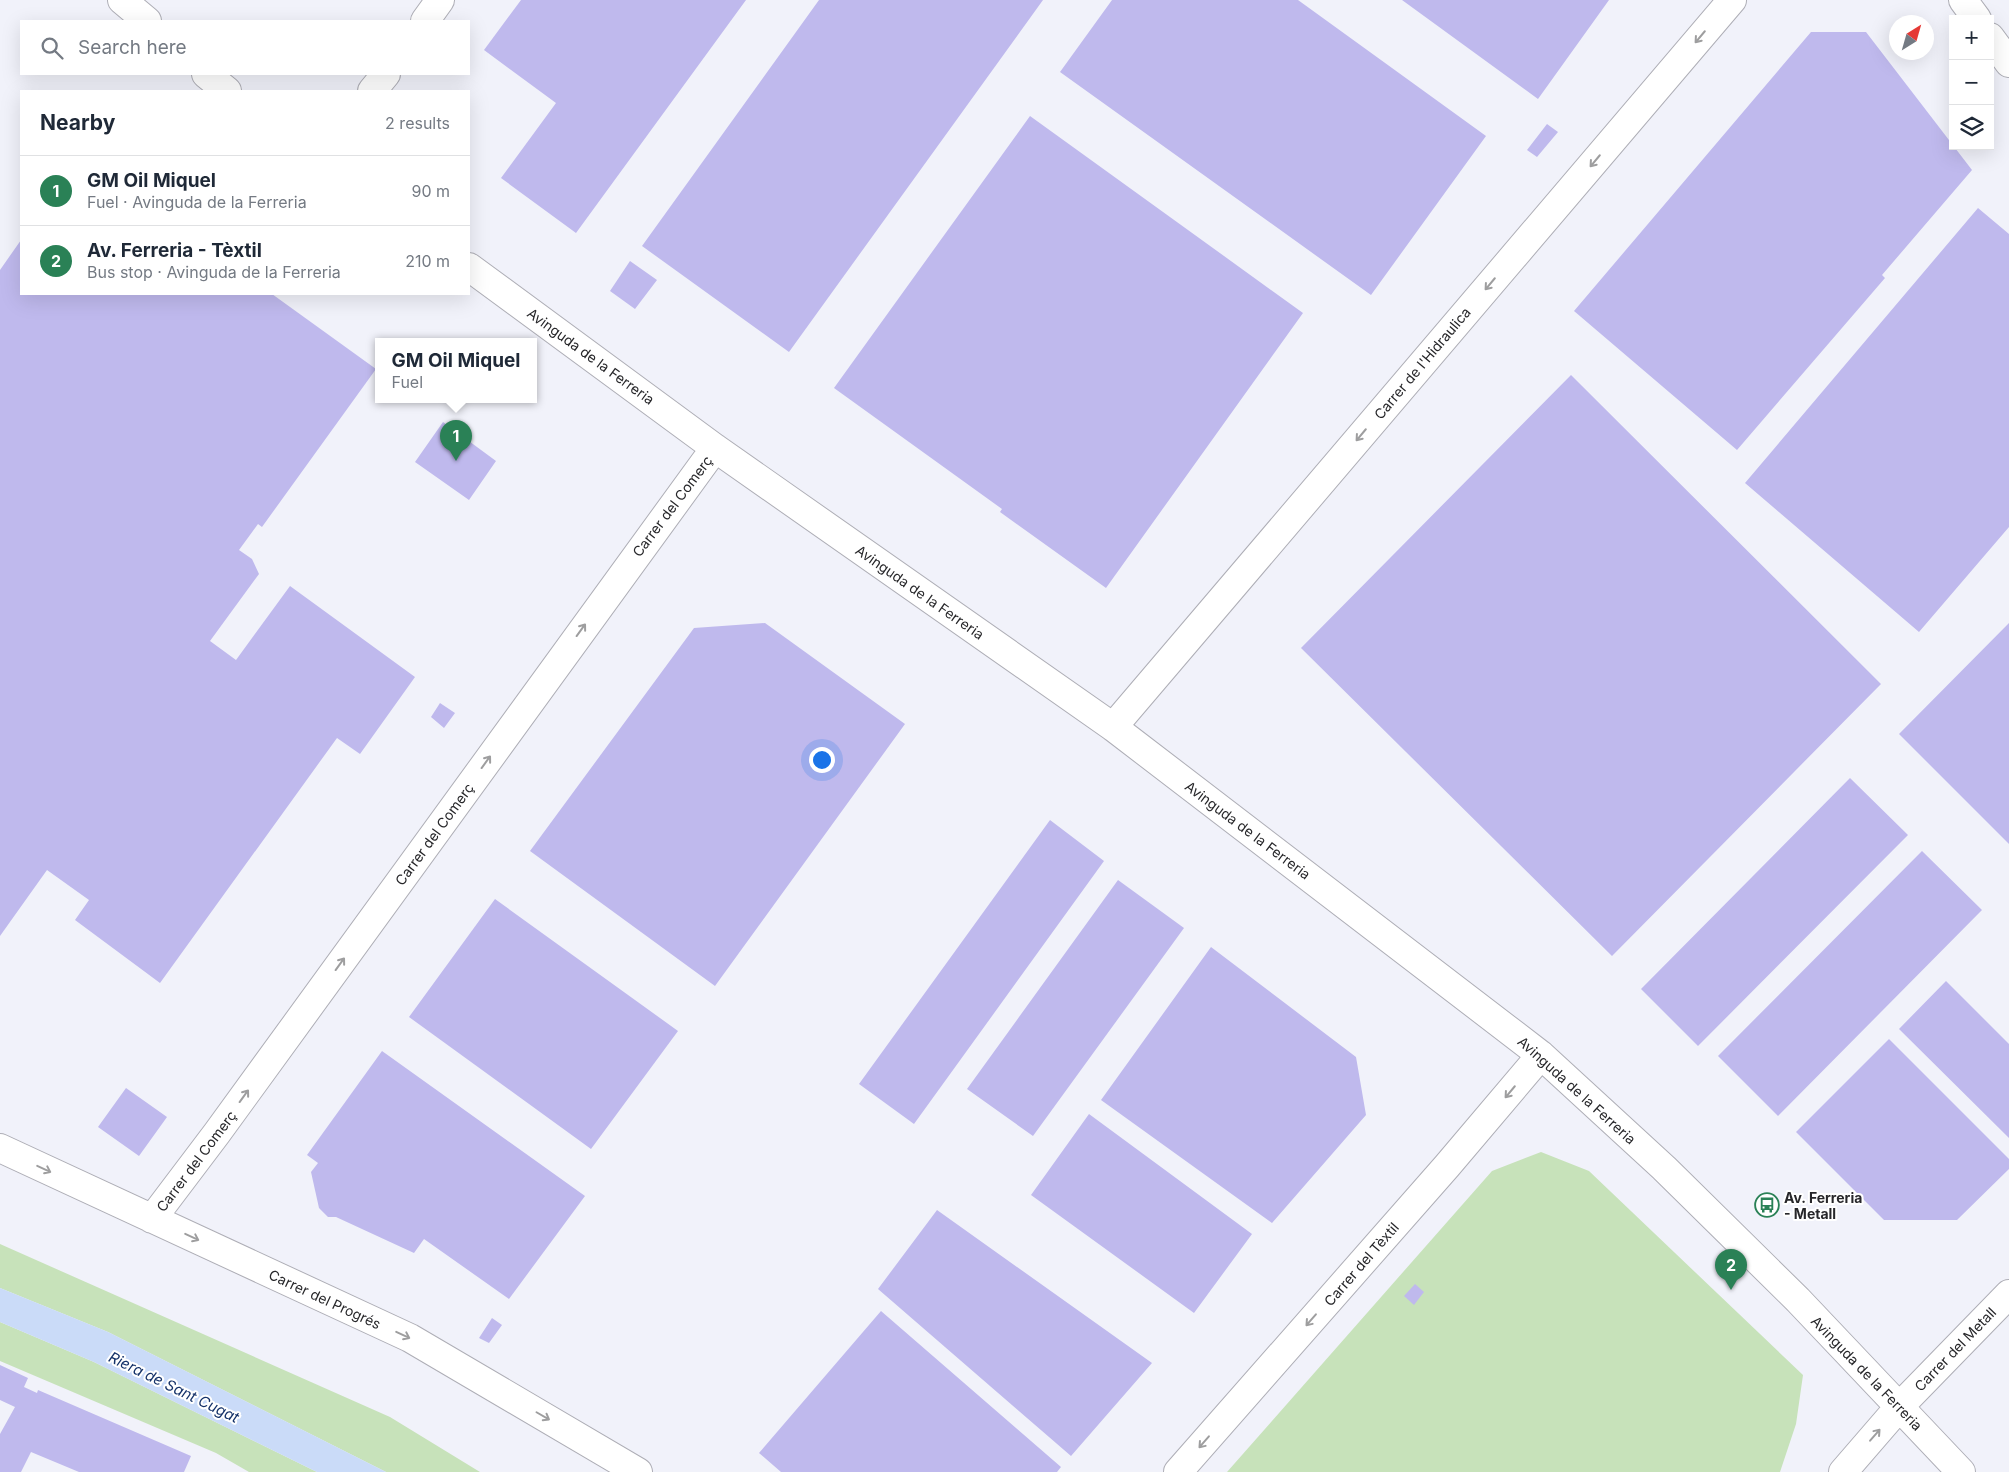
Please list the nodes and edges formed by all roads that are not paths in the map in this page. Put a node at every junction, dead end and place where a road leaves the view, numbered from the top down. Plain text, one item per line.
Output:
1 (122, 0) edge
2 (440, 0) edge
3 (1732, 0) edge
4 (1963, 0) edge
5 (1974, 15) edge
6 (145, 20) edge
7 (426, 20) edge
8 (1994, 42) edge
9 (2009, 62) edge
10 (207, 75) edge
11 (385, 75) edge
12 (226, 90) edge
13 (373, 90) edge
14 (470, 268) edge
15 (715, 448) junction
16 (1112, 727) junction
17 (1541, 1055) junction
18 (0, 1148) edge
19 (152, 1219) junction
20 (2009, 1294) edge
21 (1900, 1406) junction
22 (638, 1472) edge
23 (1178, 1472) edge
24 (1843, 1472) edge
25 (1961, 1472) edge

1 - 6 street
2 - 7 street
3 -> 16 street, Carrer de l'Hidraulica
4 - 5 street
8 - 9 street
10 - 12 street
11 - 13 street
14 - 15 street, Avinguda de la Ferreria
15 - 16 street, Avinguda de la Ferreria
19 -> 15 street, Carrer del Comerç
16 - 17 street, Avinguda de la Ferreria
17 - 21 street, Avinguda de la Ferreria
17 -> 23 street, Carrer del Tèxtil
18 -> 19 street, Carrer del Progrés
19 -> 22 street, Carrer del Progrés
20 - 21 street, Carrer del Metall
24 -> 21 street, Carrer del Metall
21 - 25 street, Avinguda de la Ferreria

